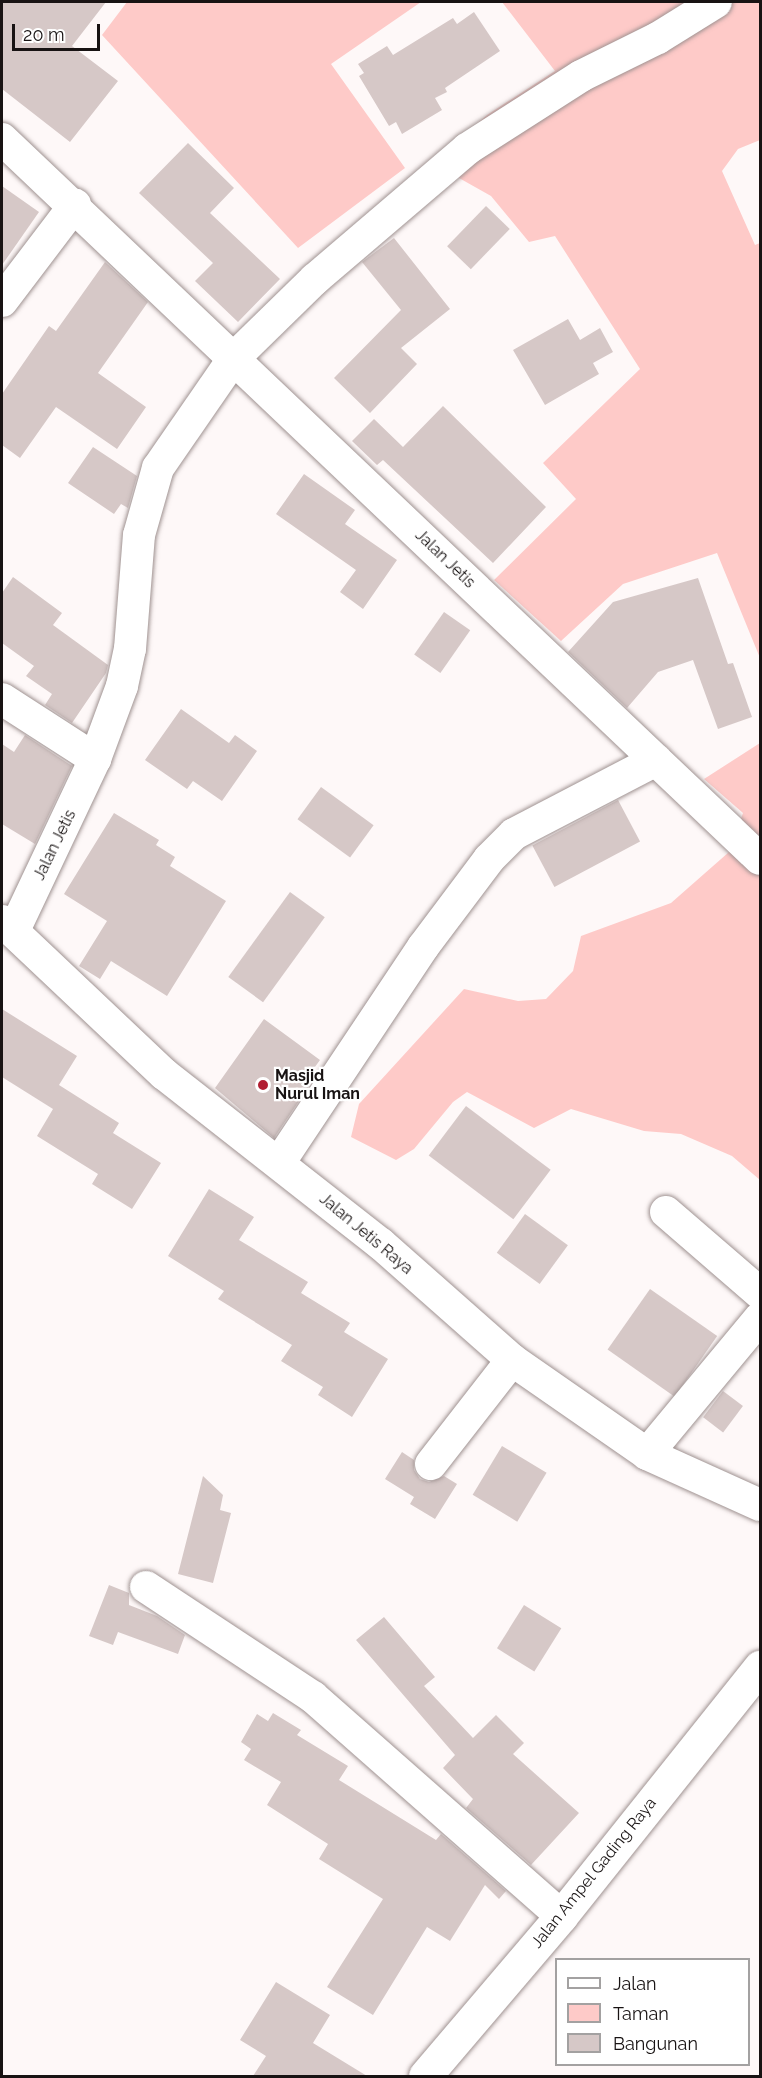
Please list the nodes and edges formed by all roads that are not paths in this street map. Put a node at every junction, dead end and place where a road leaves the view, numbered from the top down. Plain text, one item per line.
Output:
1 (716, 2) edge
2 (2, 139) edge
3 (75, 205) junction
4 (2, 301) edge
5 (234, 358) junction
6 (2, 699) edge
7 (95, 759) junction
8 (656, 760) junction
9 (760, 859) edge
10 (8, 926) edge
11 (279, 1163) junction
12 (666, 1212) dead end
13 (760, 1293) edge
14 (760, 1318) edge
15 (512, 1359) junction
16 (647, 1454) junction
17 (431, 1464) dead end
18 (760, 1505) edge
19 (146, 1587) dead end
20 (760, 1667) edge
21 (561, 1916) junction
22 (425, 2076) edge

1 - 5 street
2 - 3 street, Jalan Jetis
3 - 4 street
3 - 5 street, Jalan Jetis
5 - 7 street, Jalan Jetis
5 - 8 street, Jalan Jetis
6 - 7 street
7 - 10 street, Jalan Jetis
8 - 9 street, Jalan Jetis
8 - 11 street
10 - 11 street, Jalan Jetis Raya
11 - 15 street, Jalan Jetis Raya
12 - 13 street
14 - 16 street
15 - 16 street, Jalan Jetis Raya
15 - 17 street
16 - 18 street, Jalan Jetis Raya
19 - 21 street
20 - 21 main road, Jalan Ampel Gading Raya
21 - 22 main road, Jalan Ampel Gading Raya

